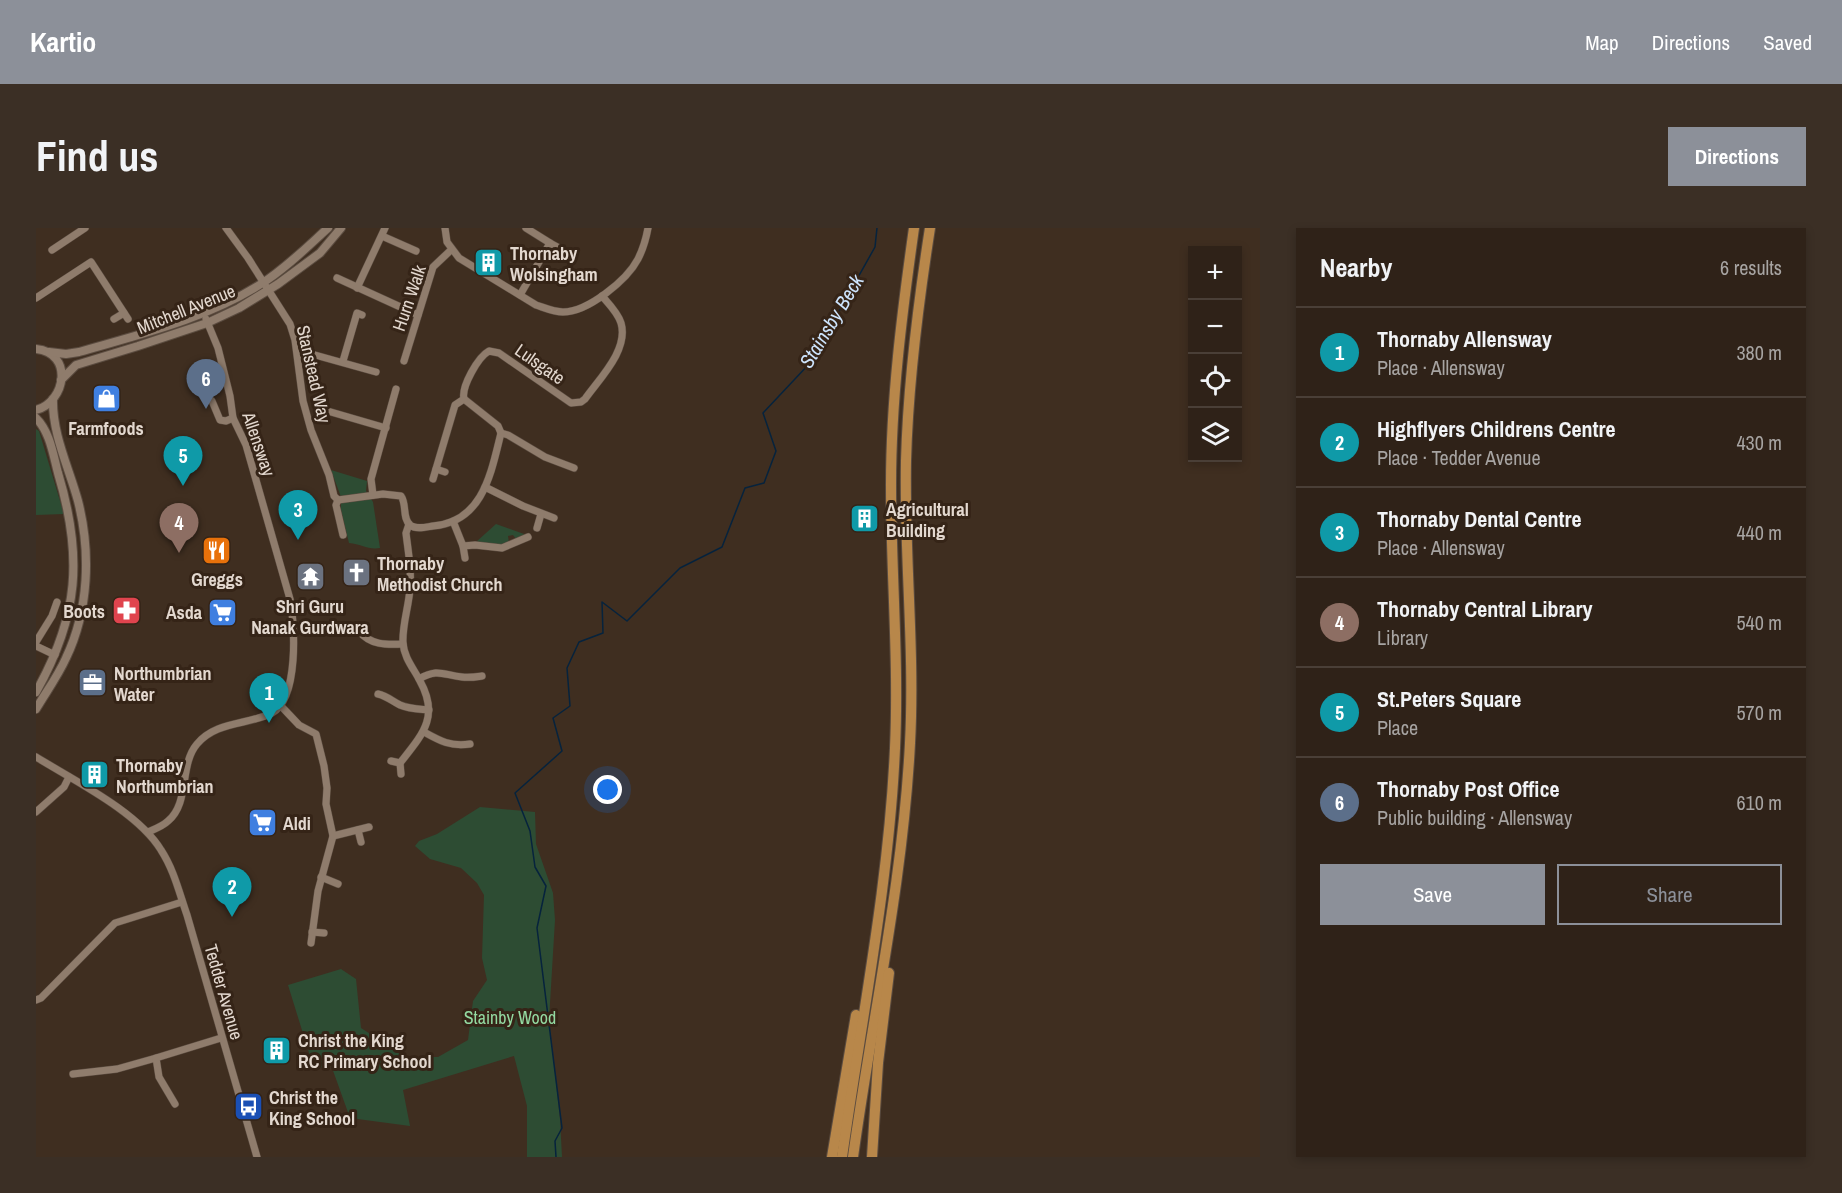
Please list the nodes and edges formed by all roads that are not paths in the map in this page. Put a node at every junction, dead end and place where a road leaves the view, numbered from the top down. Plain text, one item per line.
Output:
1 (85, 228) edge
2 (226, 228) edge
3 (328, 228) edge
4 (341, 228) edge
5 (445, 228) edge
6 (526, 228) edge
7 (648, 228) edge
8 (914, 228) edge
9 (930, 228) edge
10 (383, 232) edge
11 (550, 243) junction
12 (561, 249) dead end
13 (52, 250) dead end
14 (451, 250) junction
15 (416, 251) dead end
16 (337, 279) dead end
17 (266, 286) junction
18 (357, 288) junction
19 (520, 295) junction
20 (602, 296) junction
21 (36, 298) edge
22 (362, 315) dead end
23 (418, 315) junction
24 (205, 318) junction
25 (114, 319) dead end
26 (36, 349) edge
27 (49, 352) junction
28 (298, 357) junction
29 (404, 361) dead end
30 (343, 362) junction
31 (376, 372) dead end
32 (62, 380) junction
33 (396, 389) dead end
34 (53, 399) junction
35 (464, 399) junction
36 (212, 400) dead end
37 (36, 410) edge
38 (324, 410) dead end
39 (36, 418) edge
40 (233, 418) junction
41 (386, 428) junction
42 (501, 433) junction
43 (574, 468) dead end
44 (436, 469) junction
45 (445, 472) dead end
46 (433, 478) dead end
47 (485, 487) junction
48 (373, 495) junction
49 (338, 500) junction
50 (78, 502) junction
51 (68, 505) junction
52 (541, 514) junction
53 (554, 518) dead end
54 (453, 521) junction
55 (409, 524) junction
56 (537, 528) dead end
57 (343, 535) dead end
58 (511, 536) dead end
59 (528, 537) dead end
60 (515, 544) junction
61 (463, 546) junction
62 (465, 558) dead end
63 (57, 602) dead end
64 (358, 631) dead end
65 (36, 644) edge
66 (403, 644) junction
67 (55, 655) junction
68 (470, 669) dead end
69 (482, 676) dead end
70 (470, 678) junction
71 (419, 679) junction
72 (392, 689) dead end
73 (36, 692) edge
74 (378, 694) dead end
75 (388, 696) junction
76 (37, 704) edge
77 (281, 706) junction
78 (429, 710) junction
79 (424, 732) junction
80 (470, 744) dead end
81 (36, 758) edge
82 (391, 761) dead end
83 (400, 763) junction
84 (401, 774) dead end
85 (69, 777) junction
86 (908, 782) junction
87 (36, 812) edge
88 (369, 828) dead end
89 (358, 830) junction
90 (148, 832) junction
91 (333, 836) junction
92 (888, 840) junction
93 (361, 842) dead end
94 (321, 877) junction
95 (338, 884) dead end
96 (182, 902) junction
97 (312, 932) junction
98 (324, 933) dead end
99 (311, 943) dead end
100 (36, 1000) edge
101 (221, 1038) junction
102 (156, 1058) junction
103 (73, 1074) dead end
104 (175, 1104) dead end
105 (257, 1157) edge
106 (832, 1157) edge
107 (840, 1157) edge
108 (853, 1157) edge
109 (872, 1157) edge

1 - 13 street
2 - 17 street, Stanstead Way
3 - 17 street, Mitchell Avenue
4 - 17 street, Mitchell Avenue
5 - 14 street
6 - 11 street
7 - 20 street
8 - 92 highway
9 - 86 highway
10 - 15 street
10 - 18 street
11 - 12 street
11 - 19 street
14 - 19 street
14 - 23 street, Hurn Walk
16 - 18 street
17 - 24 street, Mitchell Avenue
17 - 28 street, Stanstead Way
18 - 23 street
19 - 20 street
20 - 35 street, Lulsgate
21 - 25 street
22 - 30 street
23 - 29 street, Hurn Walk
24 - 27 street, Mitchell Avenue
24 - 32 street, Mitchell Avenue
24 - 40 street, Allensway
26 - 27 street, Mitchell Avenue
27 - 32 street
28 - 30 street
28 - 49 street, Stanstead Way
30 - 31 street
32 - 34 street, Mitchell Avenue
33 - 41 street
34 - 37 street
34 - 50 street
35 - 42 street
35 - 44 street, Lulsgate
36 - 40 street
38 - 41 street
39 - 51 street
40 - 77 street, Allensway
41 - 48 street
42 - 43 street
42 - 47 street
44 - 45 street
44 - 46 street, Lulsgate
47 - 52 street
47 - 54 street
48 - 49 street
48 - 55 street
49 - 57 street, Stanstead Way
50 - 51 street
50 - 76 street
51 - 67 street
52 - 53 street
52 - 56 street
54 - 55 street
54 - 61 street
55 - 66 street
58 - 60 street
59 - 60 street
60 - 61 street
61 - 62 street
63 - 65 street
64 - 66 street
65 - 67 street
66 - 71 street
67 - 73 street
68 - 70 street
69 - 70 street
70 - 71 street
71 - 78 street
72 - 75 street
74 - 75 street
75 - 78 street
77 - 90 street
77 - 91 street
78 - 79 street
79 - 80 street
79 - 83 street
81 - 85 street, Tedder Avenue
82 - 83 street
83 - 84 street
85 - 87 street
85 - 90 street, Tedder Avenue
86 - 108 highway
86 - 109 highway
88 - 89 street
89 - 91 street
89 - 93 street
90 - 96 street, Tedder Avenue
91 - 94 street
92 - 106 highway
92 - 107 highway
94 - 95 street
94 - 97 street
96 - 100 street
96 - 101 street, Tedder Avenue
97 - 98 street
97 - 99 street
101 - 102 street
101 - 105 street, Tedder Avenue
102 - 103 street
102 - 104 street

